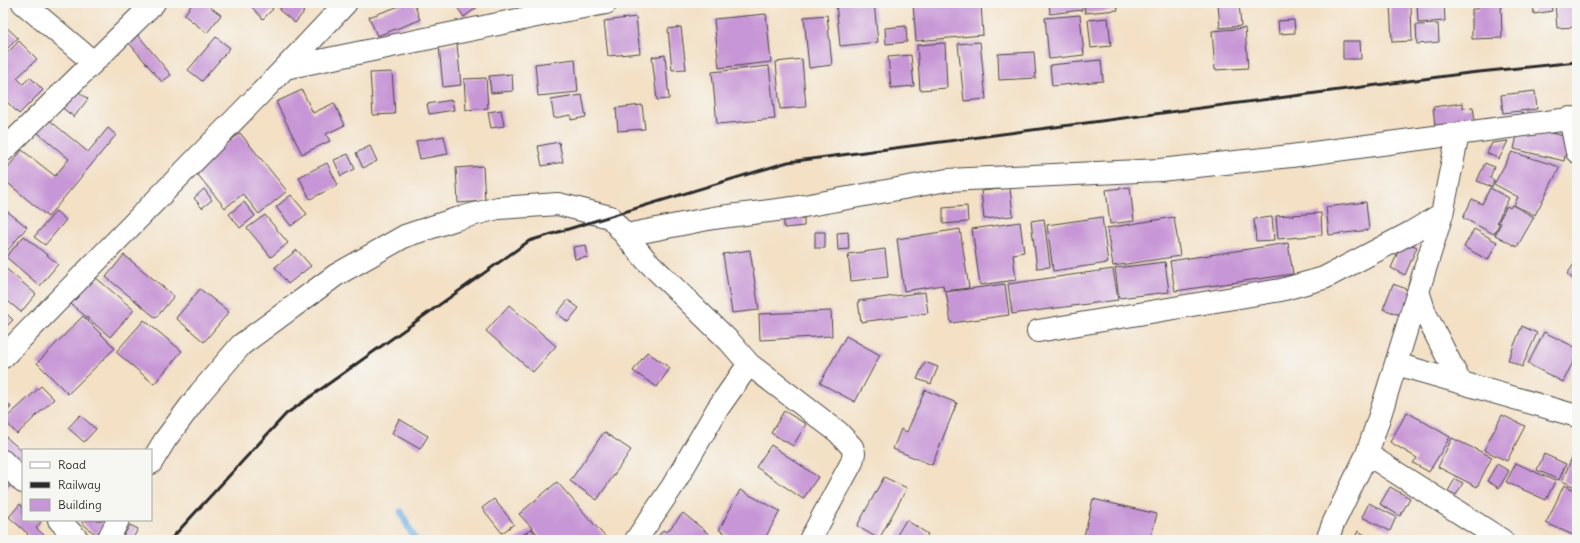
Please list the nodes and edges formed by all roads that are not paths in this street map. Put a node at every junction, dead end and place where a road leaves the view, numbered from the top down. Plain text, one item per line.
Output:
1 (23, 3) edge
2 (154, 3) edge
3 (346, 3) edge
4 (606, 3) edge
5 (547, 8) edge
6 (93, 62) junction
7 (285, 68) junction
8 (1574, 118) edge
9 (1458, 134) junction
10 (3, 151) edge
11 (1577, 152) edge
12 (1442, 214) junction
13 (626, 235) junction
14 (1419, 294) junction
15 (1038, 331) dead end
16 (3, 357) edge
17 (749, 364) junction
18 (1396, 364) junction
19 (1460, 382) junction
20 (1577, 416) edge
21 (1368, 454) junction
22 (3, 461) edge
23 (152, 461) edge
24 (22, 481) edge
25 (60, 521) edge
26 (118, 521) edge
27 (78, 540) edge
28 (108, 540) edge
29 (636, 540) edge
30 (810, 540) edge
31 (1327, 540) edge
32 (1502, 540) edge

1 - 6 street
2 - 6 street
3 - 7 street
4 - 5 street
5 - 7 street
6 - 10 street
7 - 16 street
8 - 9 street
8 - 11 street
9 - 12 street
9 - 13 street
12 - 14 street
12 - 15 street
13 - 17 street
13 - 23 street
14 - 18 street
14 - 19 street
17 - 29 street
17 - 30 street
18 - 19 street
18 - 21 street
19 - 20 street
21 - 31 street
21 - 32 street
22 - 24 street
25 - 27 street
26 - 28 street

